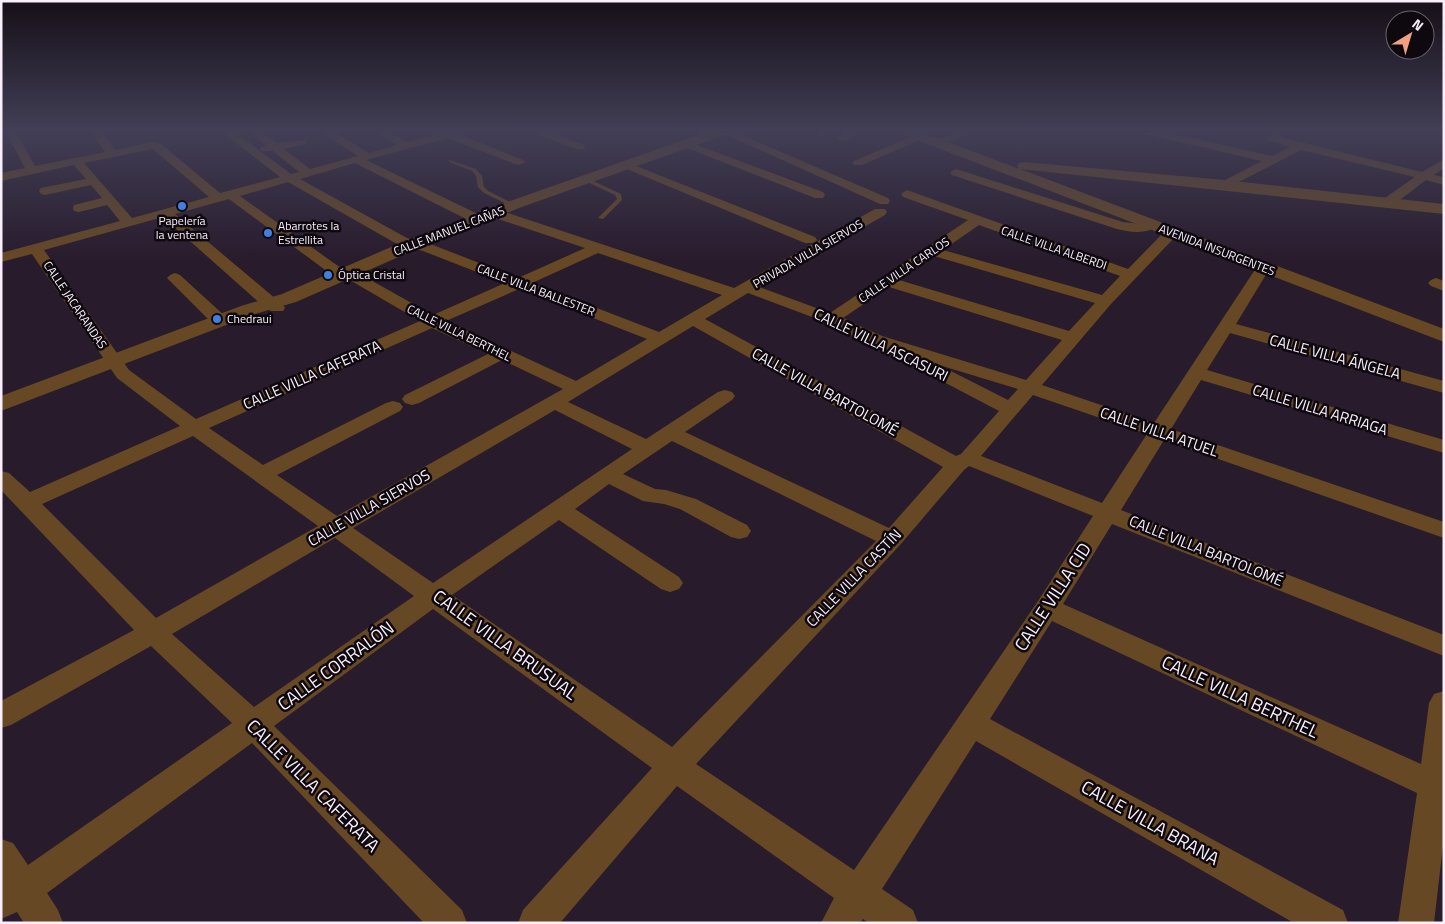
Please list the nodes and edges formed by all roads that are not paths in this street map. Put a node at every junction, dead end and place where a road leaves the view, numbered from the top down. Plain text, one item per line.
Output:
1 (18, 173) edge
2 (87, 173) edge
3 (193, 173) edge
4 (282, 173) edge
5 (308, 173) edge
6 (391, 173) edge
7 (477, 173) edge
8 (602, 173) edge
9 (646, 173) edge
10 (762, 173) edge
11 (813, 173) edge
12 (956, 173) dead end
13 (1017, 173) edge
14 (1099, 173) edge
15 (1247, 173) edge
16 (1412, 173) edge
17 (1428, 173) edge
18 (1424, 176) junction
19 (1, 177) edge
20 (289, 178) junction
21 (585, 179) junction
22 (94, 181) junction
23 (1444, 181) edge
24 (1225, 185) junction
25 (45, 191) dead end
26 (907, 194) dead end
27 (819, 195) dead end
28 (224, 196) junction
29 (110, 200) junction
30 (1386, 203) junction
31 (513, 205) junction
32 (79, 208) dead end
33 (1444, 210) edge
34 (165, 212) junction
35 (494, 213) junction
36 (601, 218) dead end
37 (477, 219) junction
38 (977, 220) junction
39 (129, 223) junction
40 (1150, 225) junction
41 (1171, 233) junction
42 (810, 240) dead end
43 (412, 245) junction
44 (596, 248) junction
45 (36, 249) junction
46 (932, 251) junction
47 (1, 258) edge
48 (1263, 268) junction
49 (344, 273) junction
50 (1131, 275) junction
51 (175, 278) dead end
52 (887, 281) junction
53 (518, 282) junction
54 (742, 291) junction
55 (1105, 301) junction
56 (278, 303) junction
57 (831, 319) junction
58 (694, 320) junction
59 (220, 321) junction
60 (434, 322) junction
61 (1226, 327) junction
62 (1444, 336) edge
63 (660, 338) junction
64 (873, 338) junction
65 (1074, 338) junction
66 (501, 354) junction
67 (119, 368) junction
68 (1196, 372) junction
69 (1029, 387) junction
70 (1444, 387) edge
71 (577, 388) junction
72 (725, 396) dead end
73 (412, 399) dead end
74 (554, 402) junction
75 (1, 404) edge
76 (393, 407) dead end
77 (1010, 409) junction
78 (1, 421) edge
79 (194, 427) junction
80 (1160, 432) junction
81 (672, 433) junction
82 (1444, 447) edge
83 (647, 448) junction
84 (962, 461) junction
85 (263, 474) junction
86 (608, 476) junction
87 (1, 478) edge
88 (27, 502) junction
89 (559, 509) junction
90 (1108, 512) junction
91 (337, 526) junction
92 (1444, 530) edge
93 (739, 531) dead end
94 (892, 539) junction
95 (670, 583) dead end
96 (434, 595) junction
97 (1046, 608) junction
98 (153, 632) junction
99 (1444, 646) edge
100 (1444, 703) edge
101 (1, 716) edge
102 (970, 723) junction
103 (254, 725) junction
104 (674, 766) junction
105 (1433, 785) junction
106 (1, 855) edge
107 (858, 893) junction
108 (12, 896) edge
109 (45, 923) edge
110 (449, 923) edge
111 (536, 923) edge
112 (839, 923) edge
113 (900, 923) edge
114 (1330, 923) edge
115 (1416, 923) edge

1 - 19 street
2 - 22 street
3 - 28 street, CALLE VILLA BERTHEL
4 - 20 street, CALLE VILLA BALLESTER
5 - 20 street
6 - 37 street
7 - 31 lane
8 - 21 street, CALLE MANUEL CAÑAS
9 - 42 street
10 - 27 street
11 - 54 street, PRIVADA VILLA SIERVOS
12 - 40 street
13 - 40 street, AVENIDA INSURGENTES
14 - 24 street, AVENIDA INSURGENTES
15 - 24 street
16 - 18 street
17 - 18 street
18 - 23 street
18 - 30 street
20 - 28 street
20 - 43 street, CALLE VILLA BALLESTER
21 - 31 street, CALLE MANUEL CAÑAS
21 - 36 lane
22 - 25 street
22 - 29 street
24 - 30 street, AVENIDA INSURGENTES
26 - 38 street, CALLE VILLA ALBERDI
28 - 34 street
28 - 49 street, CALLE VILLA BERTHEL
29 - 32 street
29 - 39 street
30 - 33 street, AVENIDA INSURGENTES
31 - 35 street, CALLE MANUEL CAÑAS
34 - 39 street
34 - 56 street
35 - 37 street, CALLE MANUEL CAÑAS
35 - 44 street, CALLE VILLA ASCASURI
37 - 43 street, CALLE MANUEL CAÑAS
38 - 46 street, CALLE VILLA CARLOS
38 - 50 street, CALLE VILLA ALBERDI
39 - 45 street
40 - 41 street, AVENIDA INSURGENTES
41 - 48 street, AVENIDA INSURGENTES
41 - 50 street, CALLE VILLA CASTÍN
43 - 49 street, CALLE MANUEL CAÑAS
43 - 53 street, CALLE VILLA BALLESTER
44 - 53 street, CALLE VILLA CAFERATA
44 - 54 street, CALLE VILLA ASCASURI
45 - 47 street
45 - 67 street, CALLE JACARANDAS
46 - 52 street, CALLE VILLA CARLOS
46 - 55 street
48 - 61 street, CALLE VILLA CID
48 - 62 street, AVENIDA INSURGENTES
49 - 56 street, CALLE MANUEL CAÑAS
49 - 60 street, CALLE VILLA BERTHEL
50 - 55 street, CALLE VILLA CASTÍN
51 - 59 street
52 - 57 street, CALLE VILLA CARLOS
52 - 65 street
53 - 60 street, CALLE VILLA CAFERATA
53 - 63 street, CALLE VILLA BALLESTER
54 - 57 street, CALLE VILLA ASCASURI
54 - 58 street, CALLE VILLA SIERVOS
55 - 65 street, CALLE VILLA CASTÍN
56 - 59 street, CALLE MANUEL CAÑAS
56 - 67 street, CALLE MANUEL CAÑAS
57 - 64 street, CALLE VILLA ASCASURI
58 - 63 street, CALLE VILLA SIERVOS
58 - 84 street, CALLE VILLA BARTOLOMÉ
59 - 67 street, CALLE MANUEL CAÑAS
60 - 66 street, CALLE VILLA BERTHEL
60 - 79 street, CALLE VILLA CAFERATA
61 - 68 street, CALLE VILLA CID
61 - 70 street, CALLE VILLA ÁNGELA
63 - 71 street, CALLE VILLA SIERVOS
64 - 69 street, CALLE VILLA ATUEL
64 - 77 street, CALLE VILLA ASCASURI
65 - 69 street, CALLE VILLA CASTÍN
66 - 71 street, CALLE VILLA BERTHEL
66 - 73 street
67 - 75 street, CALLE MANUEL CAÑAS
67 - 78 street, CALLE MANUEL CAÑAS
67 - 79 street, CALLE VILLA BRUSUAL
68 - 80 street, CALLE VILLA CID
68 - 82 street, CALLE VILLA ARRIAGA
69 - 77 street, CALLE VILLA CASTÍN
69 - 80 street, CALLE VILLA ATUEL
71 - 74 street, CALLE VILLA SIERVOS
72 - 81 street, CALLE CORRALÓN
74 - 83 street
74 - 91 street, CALLE VILLA SIERVOS
76 - 85 street
77 - 84 street, CALLE VILLA CASTÍN
79 - 85 street, CALLE VILLA BRUSUAL
79 - 88 street, CALLE VILLA CAFERATA
80 - 90 street, CALLE VILLA CID
80 - 92 street, CALLE VILLA ATUEL
81 - 83 street, CALLE CORRALÓN
81 - 94 street
83 - 86 street, CALLE CORRALÓN
84 - 90 street, CALLE VILLA BARTOLOMÉ
84 - 94 street, CALLE VILLA CASTÍN
85 - 91 street, CALLE VILLA BRUSUAL
86 - 89 street, CALLE CORRALÓN
86 - 93 street
87 - 88 street, CALLE VILLA CAFERATA
88 - 98 street, CALLE VILLA CAFERATA
89 - 95 street
89 - 96 street, CALLE CORRALÓN
90 - 97 street, CALLE VILLA CID
90 - 99 street, CALLE VILLA BARTOLOMÉ
91 - 96 street, CALLE VILLA BRUSUAL
91 - 98 street, CALLE VILLA SIERVOS
94 - 104 street, CALLE VILLA CASTÍN
96 - 103 street, CALLE CORRALÓN
96 - 104 street, CALLE VILLA BRUSUAL
97 - 102 street, CALLE VILLA CID
97 - 105 street, CALLE VILLA BERTHEL
98 - 101 street, CALLE VILLA SIERVOS
98 - 103 street, CALLE VILLA CAFERATA
100 - 105 street
102 - 107 street, CALLE VILLA CID
102 - 114 street, CALLE VILLA BRANA
103 - 108 street, CALLE CORRALÓN
103 - 110 street, CALLE VILLA CAFERATA
104 - 107 street, CALLE VILLA BRUSUAL
104 - 111 street, CALLE VILLA CASTÍN
105 - 115 street
106 - 108 street
107 - 112 street, CALLE VILLA CID
107 - 113 street, CALLE VILLA BRUSUAL
108 - 109 street

